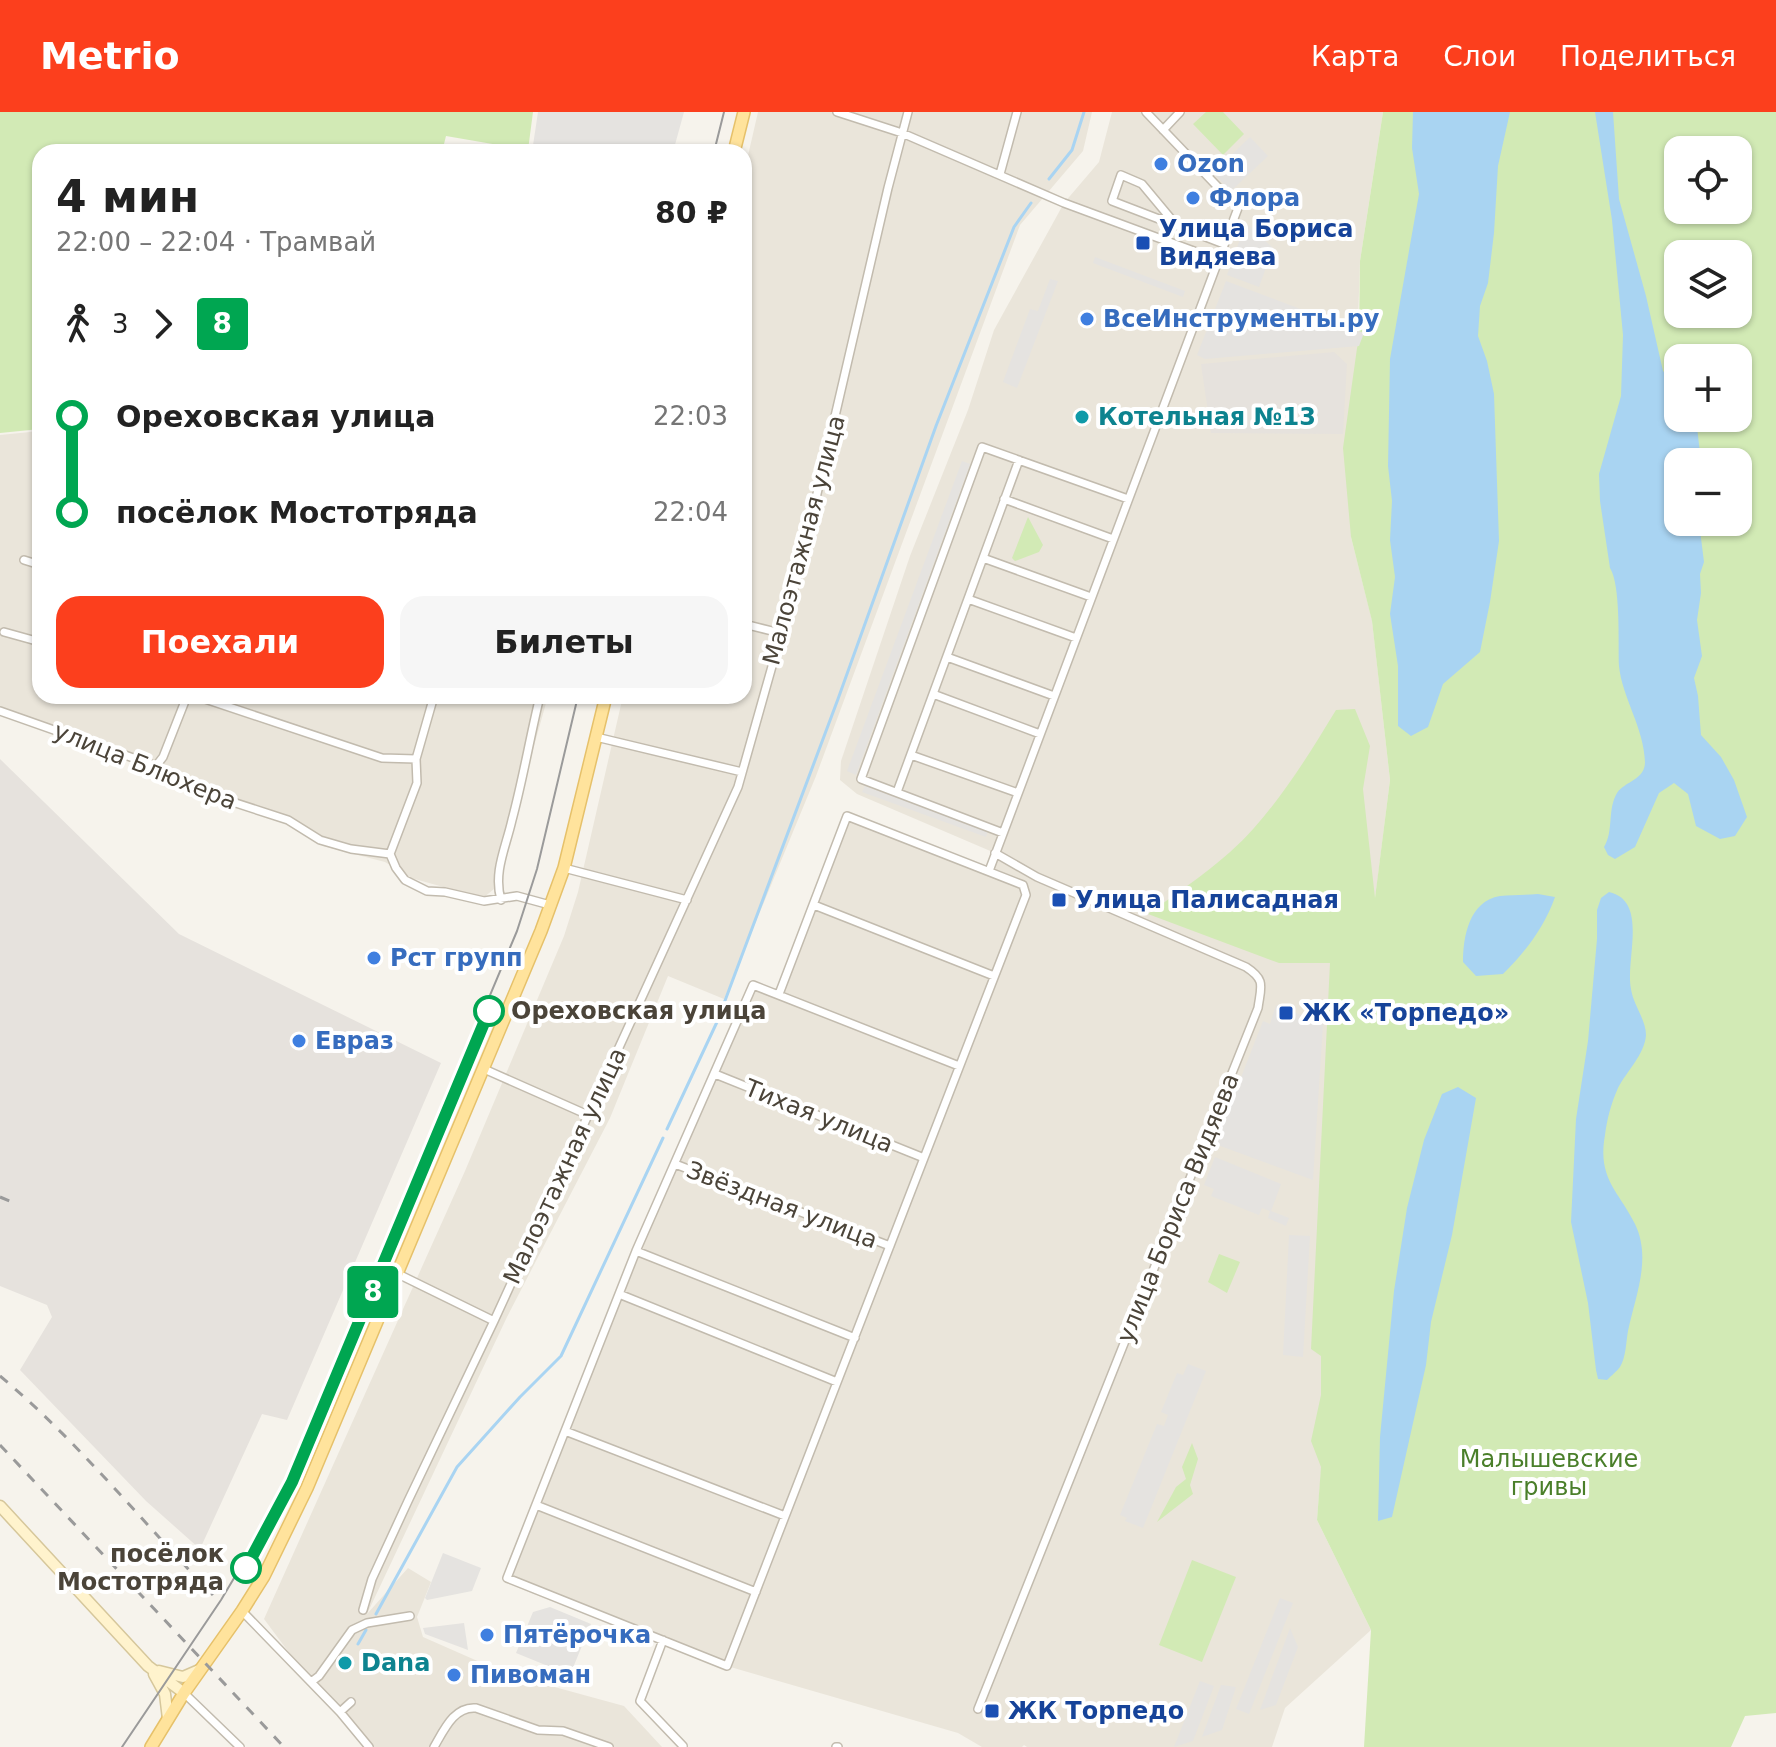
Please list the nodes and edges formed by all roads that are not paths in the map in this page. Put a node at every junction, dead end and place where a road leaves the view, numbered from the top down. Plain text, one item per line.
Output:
1 (744, 112) edge
2 (837, 112) edge
3 (908, 112) edge
4 (1017, 112) edge
5 (1146, 112) edge
6 (1180, 112) edge
7 (1163, 130) junction
8 (902, 133) junction
9 (736, 144) edge
10 (1000, 174) junction
11 (1177, 226) junction
12 (1224, 244) junction
13 (1218, 260) junction
14 (1019, 460) junction
15 (1004, 499) junction
16 (1128, 499) junction
17 (1113, 539) junction
18 (983, 558) junction
19 (24, 560) dead end
20 (32, 562) edge
21 (1091, 597) junction
22 (968, 599) junction
23 (752, 626) edge
24 (4, 632) dead end
25 (780, 633) junction
26 (1076, 638) junction
27 (32, 640) edge
28 (947, 657) junction
29 (933, 694) junction
30 (1054, 696) junction
31 (184, 704) edge
32 (220, 704) edge
33 (432, 704) edge
34 (538, 704) edge
35 (604, 704) edge
36 (0, 711) edge
37 (1040, 734) junction
38 (596, 737) junction
39 (911, 755) junction
40 (416, 759) junction
41 (156, 766) junction
42 (742, 772) junction
43 (897, 792) junction
44 (1018, 793) junction
45 (1003, 833) junction
46 (995, 853) junction
47 (390, 854) junction
48 (564, 868) junction
49 (989, 871) junction
50 (501, 900) junction
51 (687, 900) junction
52 (550, 905) junction
53 (814, 905) junction
54 (994, 976) junction
55 (779, 994) junction
56 (959, 1066) junction
57 (484, 1069) junction
58 (715, 1074) junction
59 (588, 1115) junction
60 (924, 1158) junction
61 (675, 1164) junction
62 (890, 1246) junction
63 (636, 1251) junction
64 (398, 1274) junction
65 (619, 1294) junction
66 (494, 1321) junction
67 (855, 1338) junction
68 (837, 1382) junction
69 (565, 1431) junction
70 (536, 1505) junction
71 (0, 1506) edge
72 (785, 1516) junction
73 (756, 1592) junction
74 (363, 1610) dead end
75 (242, 1611) junction
76 (410, 1616) dead end
77 (663, 1640) junction
78 (148, 1666) junction
79 (199, 1670) junction
80 (311, 1682) junction
81 (184, 1693) junction
82 (351, 1702) dead end
83 (978, 1709) dead end
84 (340, 1712) junction
85 (168, 1719) junction
86 (683, 1746) edge
87 (151, 1747) edge
88 (240, 1747) edge
89 (369, 1747) edge
90 (434, 1747) edge
91 (609, 1747) edge

1 - 9 main road
2 - 8 street
3 - 8 street, Малоэтажная улица
4 - 10 street
5 - 7 street
6 - 7 street
7 - 12 street
8 - 10 street
8 - 25 street, Малоэтажная улица
10 - 13 street
11 - 11 street
11 - 12 street
12 - 13 street
13 - 16 street
14 - 15 street
14 - 16 street
14 - 43 street
15 - 17 street
15 - 18 street
16 - 17 street
17 - 21 street
18 - 21 street
18 - 22 street
19 - 20 street
21 - 26 street
22 - 26 street
22 - 28 street
23 - 25 street
24 - 27 street
25 - 42 street, Малоэтажная улица
26 - 30 street
28 - 29 street
28 - 30 street
29 - 37 street
29 - 39 street
30 - 37 street
31 - 41 street
32 - 40 street
33 - 40 street
34 - 50 street
35 - 38 main road
36 - 41 street, улица Блюхера
37 - 44 street
38 - 42 street
38 - 48 main road
39 - 43 street
39 - 44 street
40 - 47 street
41 - 47 street, улица Блюхера
42 - 51 street, Малоэтажная улица
43 - 45 street
44 - 45 street
45 - 46 street
46 - 49 street
46 - 83 street, улица Бориса Видяева
47 - 50 street
48 - 51 street
48 - 52 main road
49 - 53 street
49 - 54 street
50 - 52 street
51 - 59 street, Малоэтажная улица
52 - 57 main road
53 - 54 street
53 - 55 street
54 - 56 street
55 - 56 street
55 - 58 street
56 - 60 street
57 - 59 street
57 - 64 main road
58 - 60 street, Тихая улица
58 - 61 street
59 - 66 street, Малоэтажная улица
60 - 62 street
61 - 62 street, Звёздная улица
61 - 63 street
62 - 67 street
63 - 65 street
63 - 67 street
64 - 66 street
64 - 75 main road
65 - 68 street
65 - 69 street
66 - 74 street, Малоэтажная улица
67 - 68 street
68 - 72 street
69 - 70 street
69 - 72 street
70 - 73 street
70 - 77 street
71 - 78 main road
72 - 73 street
73 - 77 street
75 - 79 main road
75 - 80 street
76 - 80 street
77 - 86 street
78 - 79 main road
78 - 81 main road
78 - 85 main road
79 - 81 main road
80 - 84 street
81 - 85 main road
81 - 88 street
82 - 84 street
84 - 89 street
85 - 87 main road
90 - 91 street

